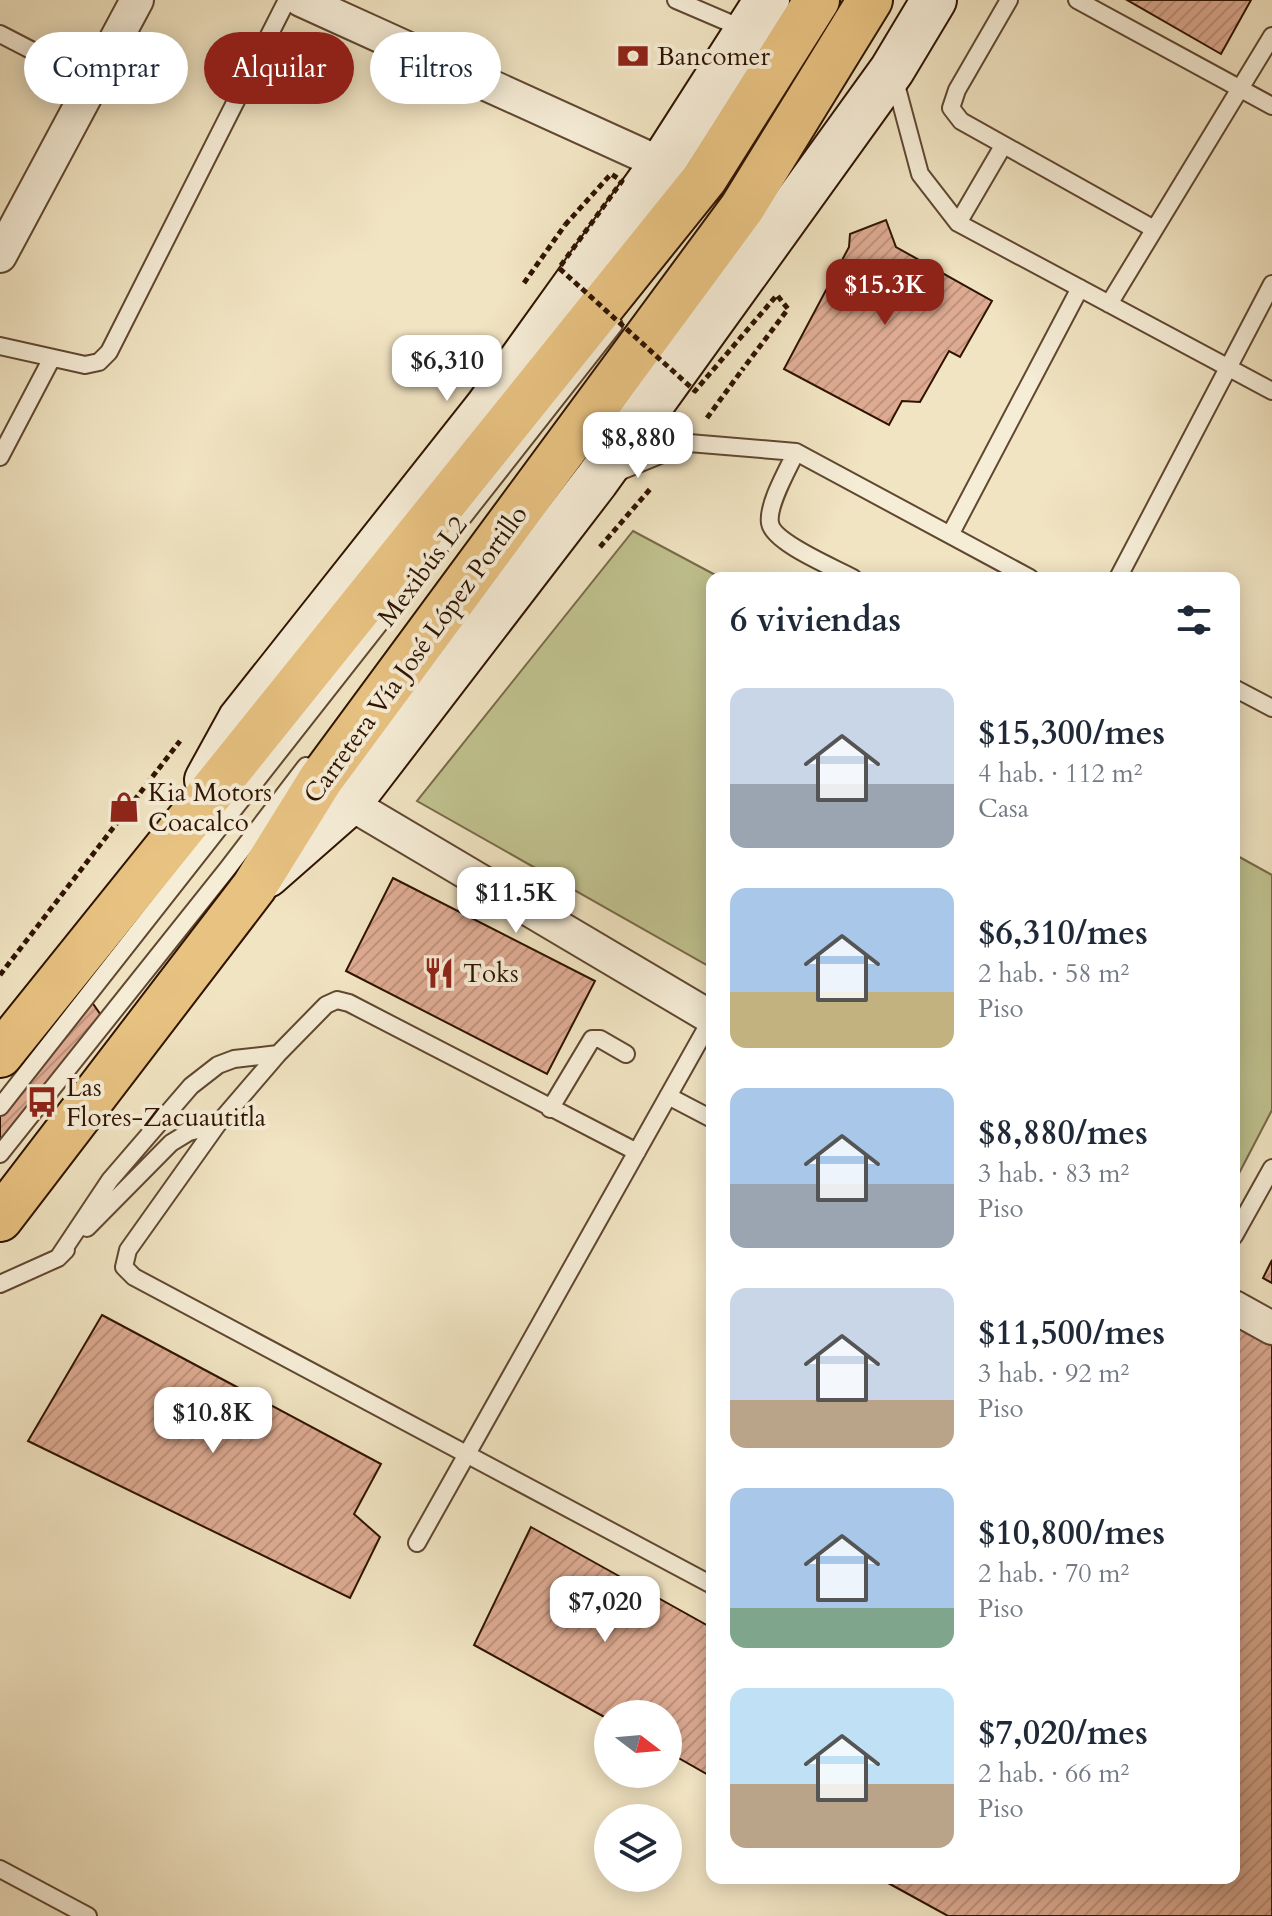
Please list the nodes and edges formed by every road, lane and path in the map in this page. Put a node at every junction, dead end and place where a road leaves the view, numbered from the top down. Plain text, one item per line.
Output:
1 (137, 0) edge
2 (287, 0) edge
3 (301, 0) edge
4 (676, 0) edge
5 (817, 0) edge
6 (836, 0) edge
7 (858, 0) edge
8 (870, 0) edge
9 (934, 0) edge
10 (1009, 0) edge
11 (1077, 0) edge
12 (757, 16) edge
13 (120, 32) edge
14 (0, 34) edge
15 (1272, 36) edge
16 (24, 46) edge
17 (892, 70) junction
18 (1240, 89) junction
19 (81, 104) edge
20 (1272, 106) edge
21 (1003, 146) junction
22 (662, 164) junction
23 (724, 194) junction
24 (958, 223) junction
25 (565, 225) dead end
26 (1154, 229) junction
27 (679, 237) dead end
28 (0, 256) edge
29 (1272, 284) edge
30 (1080, 288) junction
31 (1109, 304) junction
32 (623, 314) dead end
33 (0, 346) edge
34 (52, 358) junction
35 (1228, 368) junction
36 (1272, 391) edge
37 (689, 443) junction
38 (796, 452) junction
39 (0, 457) edge
40 (596, 481) junction
41 (482, 532) dead end
42 (950, 535) junction
43 (596, 552) dead end
44 (842, 572) edge
45 (1019, 572) edge
46 (1121, 572) edge
47 (1240, 691) edge
48 (1272, 708) edge
49 (311, 758) dead end
50 (349, 803) junction
51 (179, 832) junction
52 (254, 887) junction
53 (706, 1014) edge
54 (706, 1029) edge
55 (278, 1054) junction
56 (626, 1054) dead end
57 (0, 1055) edge
58 (668, 1096) junction
59 (0, 1107) edge
60 (550, 1109) junction
61 (706, 1116) edge
62 (217, 1125) junction
63 (637, 1152) junction
64 (0, 1154) edge
65 (1272, 1168) edge
66 (0, 1219) edge
67 (1240, 1225) edge
68 (58, 1258) junction
69 (0, 1284) edge
70 (1240, 1310) edge
71 (1272, 1328) edge
72 (467, 1454) junction
73 (417, 1543) dead end
74 (706, 1582) edge
75 (0, 1869) edge
76 (88, 1916) edge

1 - 13 street
2 - 34 lane
3 - 22 street
4 - 12 lane
5 - 23 main road, Carretera Vía José López Portillo
6 - 23 lane, Mexibús L2
7 - 23 lane, Mexibús L2
8 - 23 main road, Carretera Vía José López Portillo
9 - 17 main road
10 - 21 lane
11 - 18 lane
12 - 22 main road
14 - 16 lane
15 - 18 lane
17 - 24 lane
17 - 40 main road
18 - 20 lane
18 - 26 lane
19 - 28 street
21 - 24 lane
21 - 26 lane
22 - 51 main road
23 - 27 lane, Mexibús L2
23 - 41 lane, Mexibús L2
23 - 51 main road, Carretera Vía José López Portillo
23 - 52 main road, Carretera Vía José López Portillo
24 - 30 lane
25 - 37 path, bridge
26 - 31 lane
29 - 35 lane
30 - 31 lane
30 - 42 lane
31 - 35 lane
32 - 59 lane, Mexibús L2
33 - 34 lane
34 - 39 lane
35 - 36 lane
35 - 46 lane
37 - 38 lane
37 - 40 lane
37 - 43 path
38 - 42 lane
38 - 44 lane
40 - 50 main road
42 - 45 lane
47 - 48 lane
49 - 64 lane
50 - 52 main road
50 - 53 street
51 - 57 main road, Carretera Vía José López Portillo
52 - 66 main road, Carretera Vía José López Portillo
54 - 58 lane
55 - 60 lane
55 - 62 lane
55 - 68 lane
56 - 60 lane
58 - 61 lane
58 - 63 lane
60 - 63 lane
62 - 68 lane
62 - 72 lane
63 - 72 lane
65 - 67 lane
68 - 69 lane
70 - 71 street
72 - 73 lane
72 - 74 lane
75 - 76 lane

